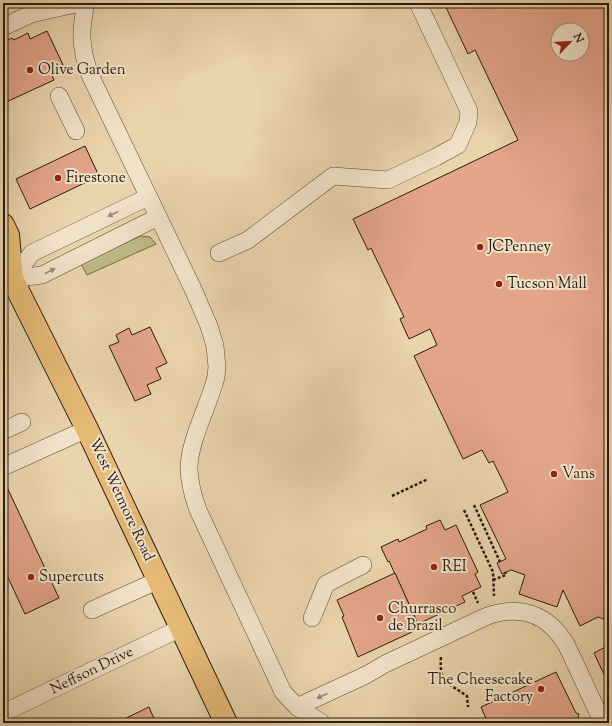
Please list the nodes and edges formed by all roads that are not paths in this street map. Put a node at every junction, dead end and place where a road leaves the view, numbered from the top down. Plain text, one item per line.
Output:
1 (80, 3) edge
2 (86, 3) edge
3 (418, 3) edge
4 (3, 27) edge
5 (59, 96) dead end
6 (76, 131) dead end
7 (148, 197) junction
8 (158, 217) junction
9 (3, 225) edge
10 (219, 254) dead end
11 (6, 276) edge
12 (22, 422) dead end
13 (87, 429) junction
14 (3, 431) edge
15 (3, 467) edge
16 (363, 565) dead end
17 (159, 580) junction
18 (92, 610) dead end
19 (312, 618) dead end
20 (181, 628) junction
21 (297, 707) junction
22 (3, 713) edge
23 (226, 723) edge
24 (322, 723) edge
25 (603, 723) edge

1 - 4 street
2 - 7 street
3 - 10 street
5 - 6 street
7 - 8 street
7 -> 11 street
11 -> 8 street
8 - 21 street
9 - 11 main road, West Wetmore Road
11 - 13 main road, West Wetmore Road
12 - 14 street
13 - 15 street
13 - 17 main road, West Wetmore Road
16 - 19 street
17 - 18 street
17 - 20 main road, West Wetmore Road
20 - 22 street, Neffson Drive
20 - 23 main road, West Wetmore Road
21 - 24 street
25 -> 21 street

